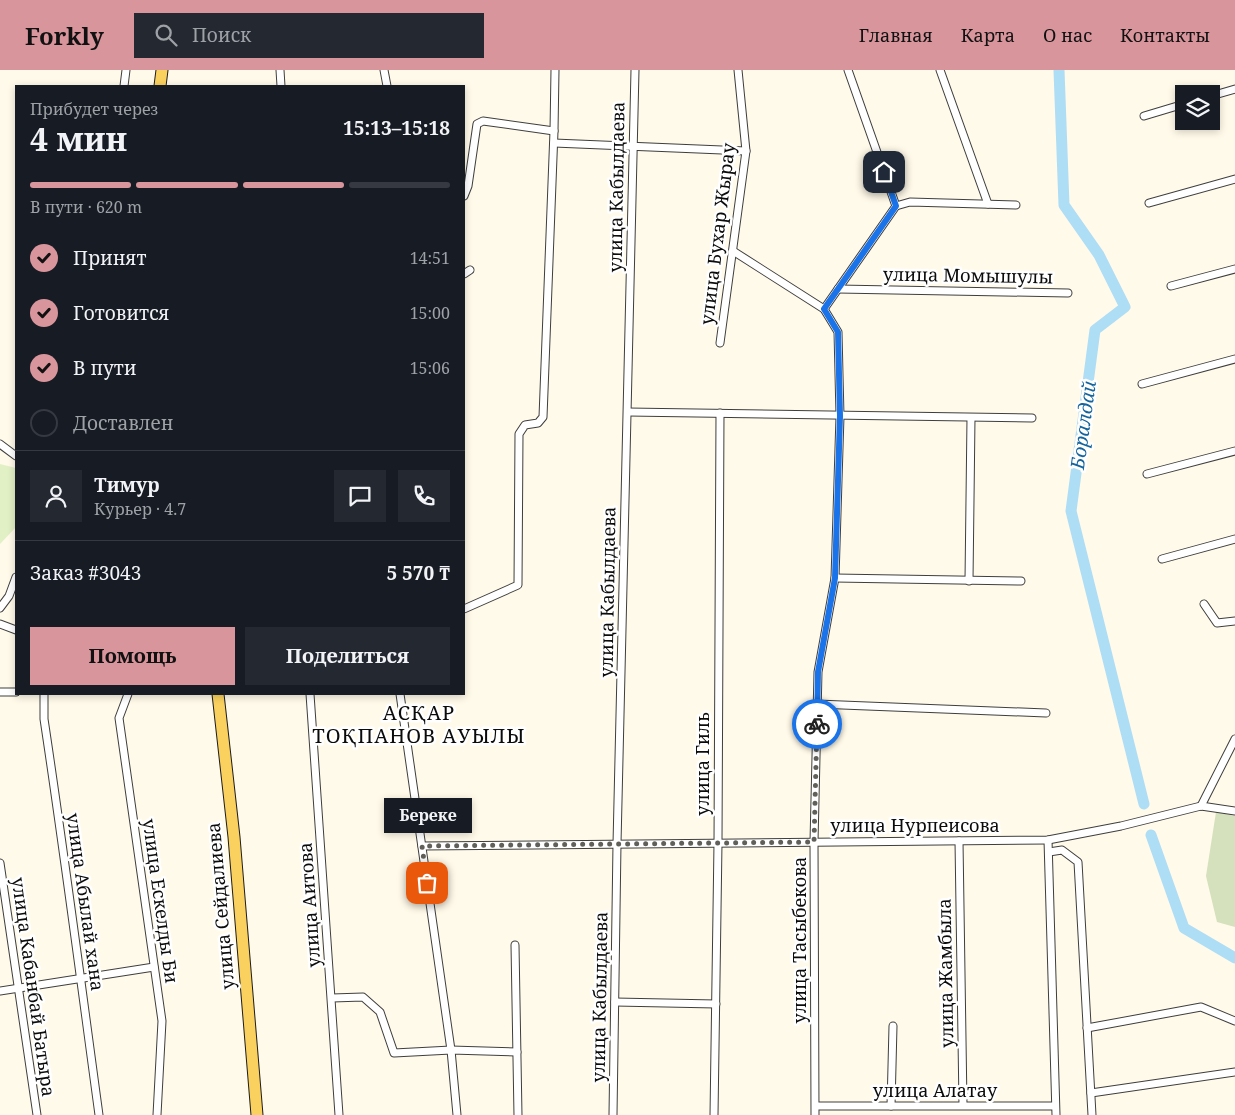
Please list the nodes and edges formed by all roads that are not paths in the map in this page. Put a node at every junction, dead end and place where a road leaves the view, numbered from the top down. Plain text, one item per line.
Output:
1 (126, 70) edge
2 (162, 70) edge
3 (280, 70) edge
4 (384, 70) edge
5 (554, 70) edge
6 (635, 70) edge
7 (738, 70) edge
8 (848, 70) edge
9 (940, 70) edge
10 (124, 85) edge
11 (160, 85) edge
12 (281, 85) edge
13 (387, 85) edge
14 (1235, 89) edge
15 (1220, 93) edge
16 (1175, 107) edge
17 (1144, 116) dead end
18 (554, 131) junction
19 (554, 144) junction
20 (632, 147) junction
21 (746, 151) junction
22 (1235, 179) edge
23 (465, 194) edge
24 (1150, 203) dead end
25 (988, 204) junction
26 (896, 206) junction
27 (1016, 206) dead end
28 (733, 251) junction
29 (1235, 268) edge
30 (1171, 286) dead end
31 (838, 289) junction
32 (1068, 293) dead end
33 (824, 309) junction
34 (720, 343) dead end
35 (1235, 359) edge
36 (1142, 384) dead end
37 (628, 412) junction
38 (720, 414) junction
39 (840, 416) junction
40 (971, 418) junction
41 (1032, 418) dead end
42 (0, 444) edge
43 (1235, 451) edge
44 (15, 455) edge
45 (1147, 474) dead end
46 (1235, 539) edge
47 (1162, 559) dead end
48 (835, 578) junction
49 (15, 580) edge
50 (969, 580) junction
51 (1021, 581) dead end
52 (1204, 604) dead end
53 (0, 608) edge
54 (465, 609) edge
55 (1235, 621) edge
56 (0, 624) edge
57 (15, 630) edge
58 (0, 692) edge
59 (15, 692) edge
60 (44, 695) edge
61 (128, 695) edge
62 (218, 695) edge
63 (310, 695) edge
64 (400, 695) edge
65 (817, 704) junction
66 (1046, 713) dead end
67 (1235, 739) edge
68 (1201, 806) junction
69 (1235, 811) edge
70 (1048, 840) junction
71 (959, 841) junction
72 (814, 842) junction
73 (718, 843) junction
74 (617, 844) junction
75 (422, 846) junction
76 (1049, 852) junction
77 (0, 863) edge
78 (515, 945) dead end
79 (154, 967) junction
80 (80, 979) junction
81 (18, 988) junction
82 (0, 990) edge
83 (332, 998) junction
84 (615, 1002) junction
85 (716, 1004) junction
86 (1235, 1021) edge
87 (893, 1026) dead end
88 (1087, 1028) junction
89 (451, 1050) junction
90 (517, 1052) junction
91 (1235, 1072) edge
92 (1091, 1094) junction
93 (964, 1105) junction
94 (816, 1106) junction
95 (891, 1106) junction
96 (1055, 1106) junction
97 (37, 1115) edge
98 (99, 1115) edge
99 (157, 1115) edge
100 (257, 1115) edge
101 (339, 1115) edge
102 (457, 1115) edge
103 (518, 1115) edge
104 (613, 1115) edge
105 (714, 1115) edge
106 (816, 1115) edge
107 (1056, 1115) edge
108 (1092, 1115) edge

1 - 10 street
2 - 11 main road
3 - 12 street
4 - 13 street
5 - 18 street
6 - 20 street, улица Кабылдаева
7 - 21 street, улица Бухар Жырау
8 - 26 street
9 - 25 street
14 - 15 street
16 - 17 street
18 - 19 street
18 - 23 street
19 - 20 street
19 - 54 street
20 - 21 street
20 - 37 street, улица Кабылдаева
21 - 28 street, улица Бухар Жырау
22 - 24 street
25 - 26 street
25 - 27 street
26 - 31 street
28 - 33 street, улица Тасыбекова
28 - 34 street, улица Бухар Жырау
29 - 30 street
31 - 32 street, улица Момышулы
31 - 33 street
33 - 39 street, улица Тасыбекова
35 - 36 street
37 - 38 street
37 - 74 street, улица Кабылдаева
38 - 39 street
38 - 73 street, улица Гиль
39 - 40 street
39 - 48 street, улица Тасыбекова
40 - 41 street
40 - 50 street
42 - 44 street
43 - 45 street
46 - 47 street
48 - 50 street
48 - 65 street, улица Тасыбекова
49 - 53 street
50 - 51 street
52 - 55 street
56 - 57 street
58 - 59 street
60 - 80 street, улица Абылай хана
61 - 79 street, улица Ескелды Би
62 - 100 main road, улица Сейдалиева
63 - 83 street, улица Аитова
64 - 75 street
65 - 66 street
65 - 72 street, улица Тасыбекова
67 - 68 street
68 - 69 street
68 - 70 street, улица Нурпеисова
70 - 71 street, улица Нурпеисова
70 - 76 street
71 - 72 street, улица Нурпеисова
71 - 93 street, улица Жамбыла
72 - 73 street, улица Нурпеисова
72 - 94 street, улица Тасыбекова
73 - 74 street, улица Нурпеисова
73 - 85 street, улица Гиль
74 - 75 street, улица Нурпеисова
74 - 84 street, улица Кабылдаева
75 - 89 street
76 - 88 street
76 - 96 street
77 - 81 street, улица Кабанбай Батыра
78 - 90 street
79 - 80 street
79 - 99 street, улица Ескелды Би
80 - 81 street
80 - 98 street, улица Абылай хана
81 - 82 street
81 - 97 street, улица Кабанбай Батыра
83 - 89 street
83 - 101 street, улица Аитова
84 - 85 street
84 - 104 street, улица Кабылдаева
85 - 105 street, улица Гиль
86 - 88 street
87 - 95 street
88 - 92 street
89 - 90 street
89 - 102 street
90 - 103 street
91 - 92 street
92 - 108 street
93 - 95 street, улица Алатау
93 - 96 street, улица Алатау
94 - 95 street, улица Алатау
94 - 106 street, улица Тасыбекова
96 - 107 street

